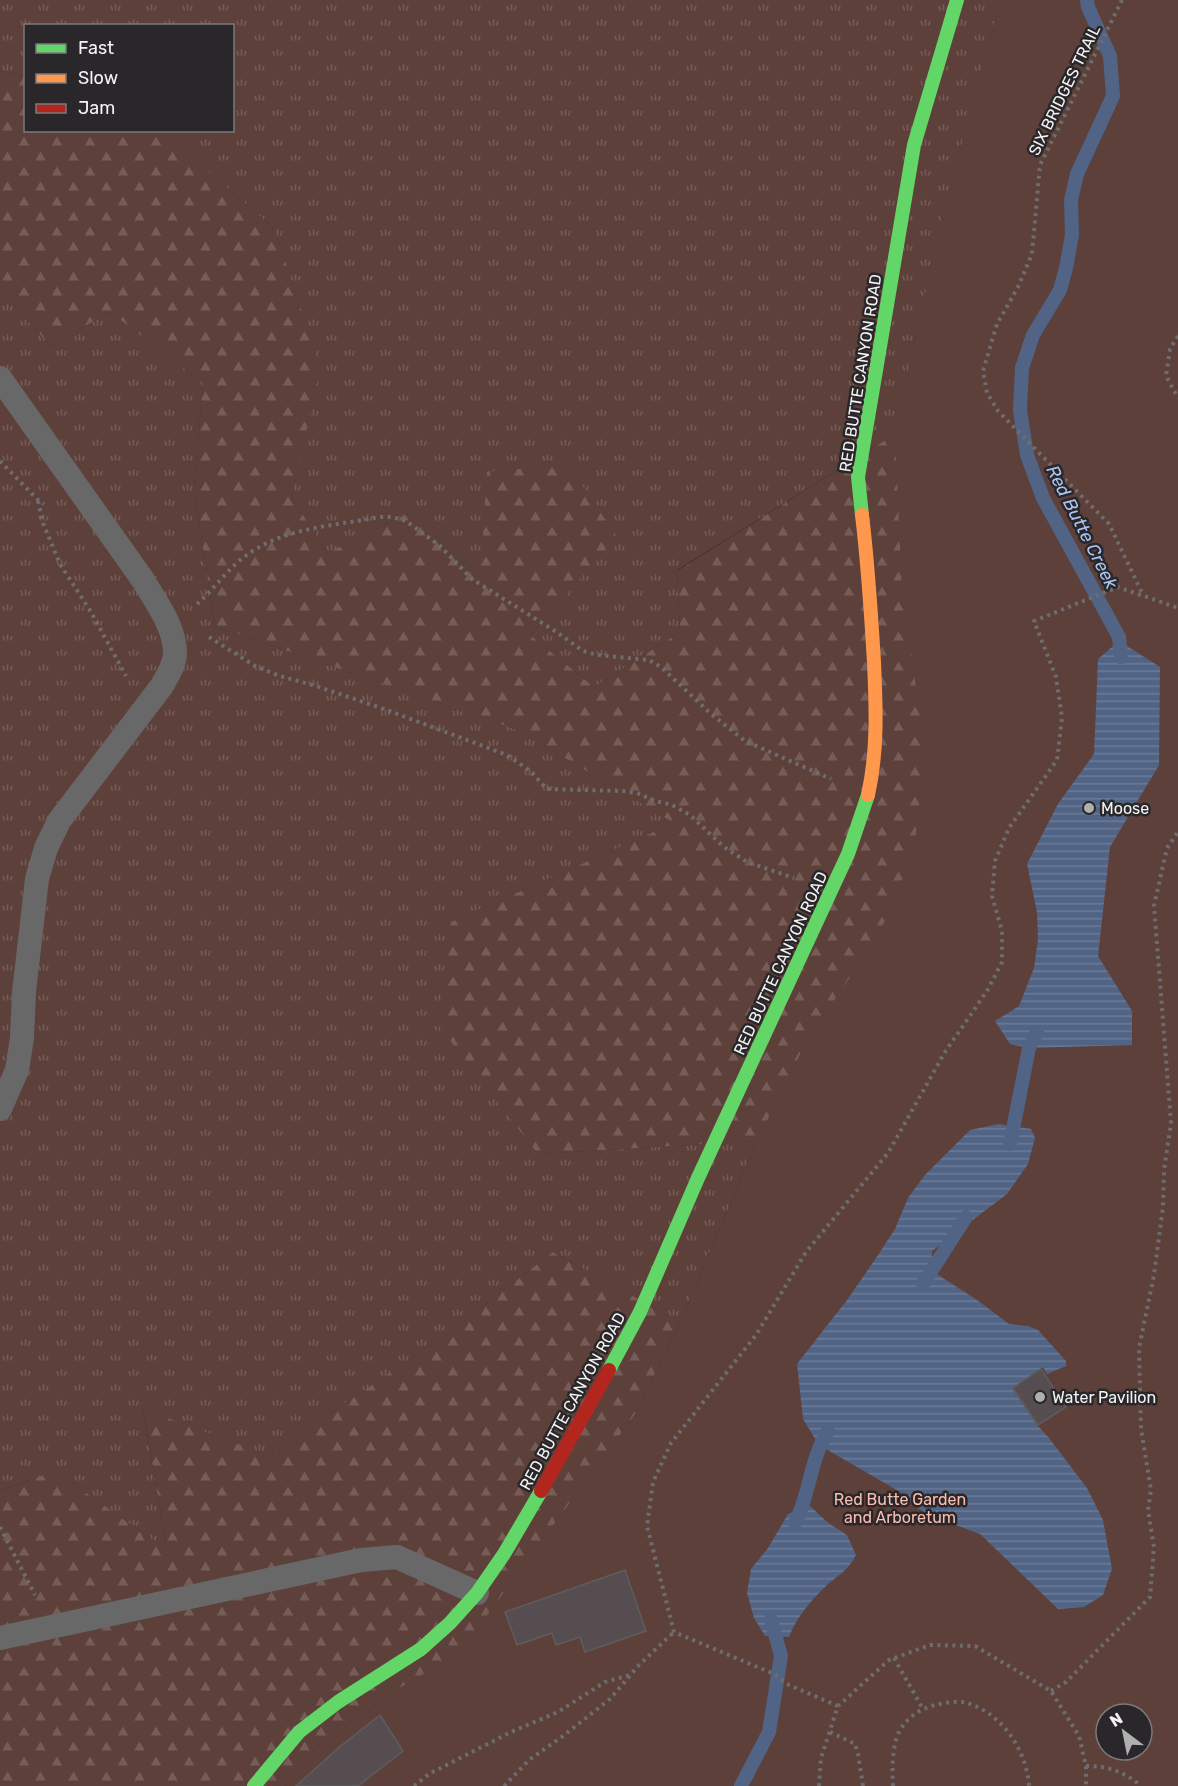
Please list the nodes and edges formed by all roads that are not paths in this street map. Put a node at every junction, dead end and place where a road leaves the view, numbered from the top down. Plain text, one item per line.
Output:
1 (957, 0) edge
2 (0, 378) edge
3 (0, 1109) edge
4 (477, 1593) junction
5 (0, 1638) edge
6 (254, 1786) edge

1 - 4 street, RED BUTTE CANYON ROAD
2 - 3 lane
4 - 5 lane
4 - 6 street, RED BUTTE CANYON ROAD

